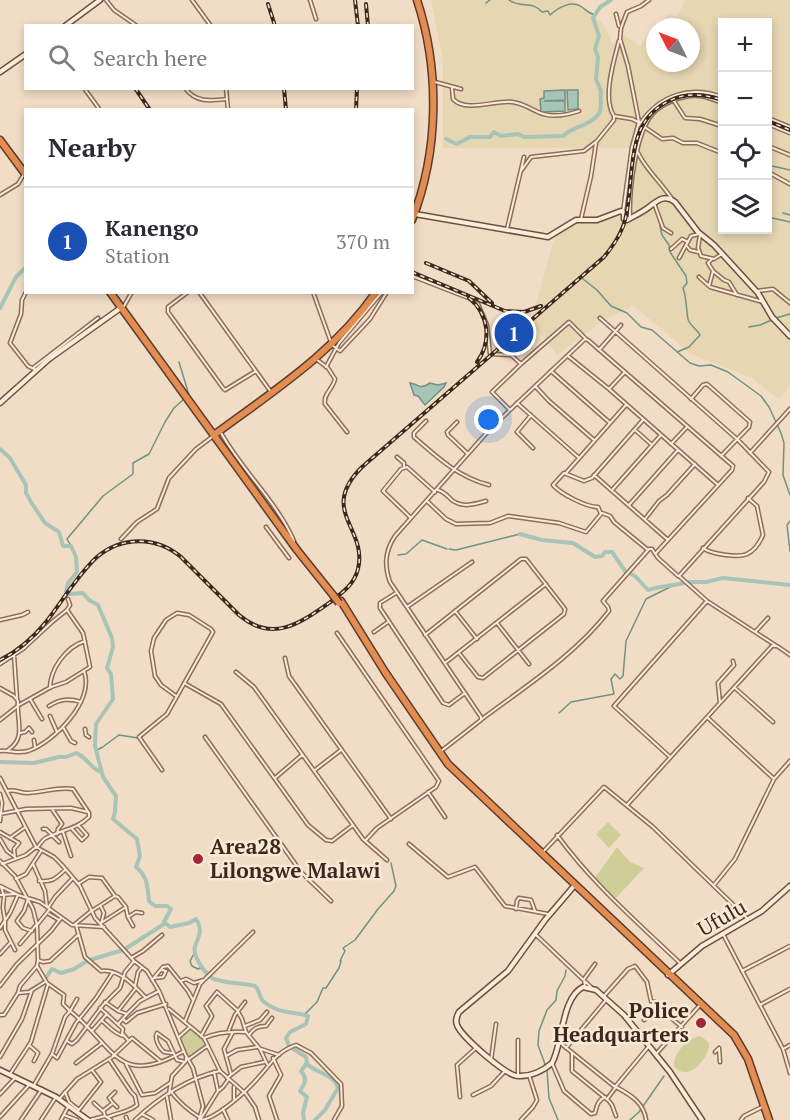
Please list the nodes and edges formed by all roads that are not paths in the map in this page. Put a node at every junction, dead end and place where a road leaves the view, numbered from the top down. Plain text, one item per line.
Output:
1 (100, 0) edge
2 (106, 0) edge
3 (192, 0) edge
4 (310, 0) edge
5 (649, 0) edge
6 (419, 2) edge
7 (616, 14) dead end
8 (316, 19) dead end
9 (68, 24) edge
10 (134, 24) edge
11 (210, 24) edge
12 (620, 29) junction
13 (620, 39) junction
14 (24, 55) edge
15 (0, 72) edge
16 (433, 81) junction
17 (452, 87) junction
18 (461, 89) dead end
19 (85, 90) edge
20 (186, 90) edge
21 (225, 90) edge
22 (718, 96) edge
23 (226, 99) junction
24 (674, 101) junction
25 (718, 102) edge
26 (99, 108) edge
27 (228, 108) edge
28 (579, 111) dead end
29 (614, 116) junction
30 (772, 120) edge
31 (639, 122) junction
32 (718, 124) edge
33 (772, 126) edge
34 (638, 127) junction
35 (790, 127) edge
36 (646, 128) junction
37 (790, 133) edge
38 (0, 140) edge
39 (634, 140) junction
40 (597, 141) junction
41 (772, 148) edge
42 (718, 151) edge
43 (638, 152) junction
44 (790, 155) edge
45 (524, 157) dead end
46 (520, 171) junction
47 (24, 174) edge
48 (772, 174) edge
49 (24, 176) edge
50 (790, 184) edge
51 (0, 195) edge
52 (672, 199) junction
53 (653, 202) junction
54 (623, 212) junction
55 (414, 217) edge
56 (581, 219) junction
57 (630, 219) junction
58 (507, 230) junction
59 (671, 233) dead end
60 (699, 234) junction
61 (687, 243) junction
62 (671, 249) dead end
63 (699, 252) junction
64 (722, 254) junction
65 (679, 258) dead end
66 (712, 259) junction
67 (713, 271) junction
68 (414, 277) edge
69 (699, 277) dead end
70 (709, 286) junction
71 (757, 291) junction
72 (25, 294) edge
73 (113, 294) edge
74 (131, 294) edge
75 (185, 294) edge
76 (200, 294) edge
77 (314, 294) edge
78 (378, 294) edge
79 (380, 294) edge
80 (386, 294) edge
81 (384, 297) junction
82 (738, 297) junction
83 (763, 302) junction
84 (790, 303) edge
85 (123, 307) junction
86 (98, 318) dead end
87 (600, 318) dead end
88 (621, 324) dead end
89 (615, 331) junction
90 (790, 336) edge
91 (586, 339) junction
92 (333, 346) junction
93 (599, 350) junction
94 (568, 356) junction
95 (316, 359) junction
96 (521, 364) junction
97 (326, 367) junction
98 (34, 369) junction
99 (256, 371) junction
100 (551, 371) junction
101 (625, 372) junction
102 (535, 386) junction
103 (609, 389) junction
104 (272, 392) junction
105 (691, 399) junction
106 (0, 403) edge
107 (517, 403) junction
108 (626, 405) junction
109 (509, 409) junction
110 (790, 409) edge
111 (531, 415) junction
112 (643, 420) junction
113 (426, 421) dead end
114 (457, 422) dead end
115 (610, 423) junction
116 (687, 427) junction
117 (635, 430) junction
118 (347, 432) dead end
119 (216, 434) junction
120 (661, 435) junction
121 (594, 440) junction
122 (738, 440) junction
123 (672, 444) junction
124 (652, 445) junction
125 (533, 448) dead end
126 (678, 450) junction
127 (750, 453) junction
128 (468, 454) junction
129 (721, 456) junction
130 (397, 457) dead end
131 (578, 458) junction
132 (695, 464) junction
133 (404, 466) junction
134 (453, 470) junction
135 (566, 473) junction
136 (594, 475) junction
137 (717, 484) junction
138 (489, 485) dead end
139 (436, 490) junction
140 (612, 490) junction
141 (748, 498) junction
142 (427, 501) junction
143 (486, 501) dead end
144 (629, 506) junction
145 (602, 513) junction
146 (411, 518) junction
147 (645, 519) junction
148 (266, 526) dead end
149 (121, 539) dead end
150 (668, 540) junction
151 (703, 548) junction
152 (648, 551) junction
153 (656, 553) junction
154 (290, 558) dead end
155 (472, 562) dead end
156 (679, 577) junction
157 (546, 584) junction
158 (397, 592) junction
159 (334, 594) junction
160 (68, 598) dead end
161 (707, 601) junction
162 (407, 607) junction
163 (67, 610) junction
164 (455, 611) junction
165 (28, 612) dead end
166 (768, 618) dead end
167 (0, 620) edge
168 (388, 622) junction
169 (497, 623) junction
170 (756, 631) junction
171 (374, 632) dead end
172 (337, 633) dead end
173 (425, 635) junction
174 (477, 639) junction
175 (85, 641) junction
176 (776, 645) junction
177 (518, 650) junction
178 (459, 653) junction
179 (14, 655) junction
180 (790, 655) edge
181 (285, 658) dead end
182 (733, 661) dead end
183 (445, 663) junction
184 (0, 664) edge
185 (529, 664) dead end
186 (84, 671) junction
187 (236, 672) dead end
188 (184, 683) junction
189 (0, 688) edge
190 (50, 688) junction
191 (735, 688) junction
192 (465, 693) junction
193 (176, 696) junction
194 (17, 699) junction
195 (30, 699) junction
196 (81, 702) junction
197 (720, 703) junction
198 (17, 706) junction
199 (49, 706) dead end
200 (50, 716) dead end
201 (707, 717) junction
202 (42, 719) dead end
203 (482, 719) junction
204 (0, 720) edge
205 (772, 722) dead end
206 (63, 727) junction
207 (85, 729) dead end
208 (32, 732) dead end
209 (57, 732) junction
210 (20, 733) junction
211 (89, 737) dead end
212 (206, 737) dead end
213 (34, 740) dead end
214 (75, 743) dead end
215 (35, 747) junction
216 (8, 750) junction
217 (341, 750) junction
218 (0, 751) edge
219 (439, 753) junction
220 (302, 755) junction
221 (670, 758) junction
222 (790, 761) edge
223 (162, 770) dead end
224 (314, 771) junction
225 (0, 778) edge
226 (275, 778) junction
227 (774, 779) junction
228 (8, 791) junction
229 (428, 792) junction
230 (0, 794) edge
231 (627, 805) junction
232 (51, 808) junction
233 (17, 811) junction
234 (88, 812) junction
235 (1, 814) edge
236 (445, 817) dead end
237 (391, 819) junction
238 (0, 821) edge
239 (78, 824) junction
240 (353, 825) junction
241 (25, 827) junction
242 (43, 829) dead end
243 (72, 829) junction
244 (0, 832) edge
245 (63, 832) junction
246 (57, 834) junction
247 (557, 835) junction
248 (53, 836) junction
249 (10, 838) junction
250 (0, 839) edge
251 (365, 841) junction
252 (59, 842) dead end
253 (409, 844) dead end
254 (36, 847) junction
255 (41, 850) junction
256 (542, 853) junction
257 (70, 856) dead end
258 (15, 858) junction
259 (387, 860) dead end
260 (0, 863) edge
261 (33, 864) junction
262 (66, 870) junction
263 (73, 878) junction
264 (16, 879) junction
265 (39, 881) junction
266 (78, 884) junction
267 (714, 885) junction
268 (0, 886) edge
269 (574, 886) junction
270 (790, 887) edge
271 (17, 894) junction
272 (2, 895) edge
273 (115, 896) junction
274 (27, 898) junction
275 (331, 901) dead end
276 (100, 906) junction
277 (48, 908) junction
278 (126, 908) junction
279 (516, 909) junction
280 (92, 911) junction
281 (535, 911) junction
282 (142, 913) dead end
283 (0, 915) edge
284 (46, 915) junction
285 (549, 915) junction
286 (128, 917) junction
287 (5, 918) junction
288 (60, 919) junction
289 (749, 920) junction
290 (37, 925) junction
291 (75, 925) junction
292 (102, 925) junction
293 (134, 926) dead end
294 (0, 928) edge
295 (5, 930) junction
296 (32, 931) junction
297 (253, 932) dead end
298 (535, 934) junction
299 (723, 934) junction
300 (78, 935) junction
301 (162, 935) dead end
302 (11, 942) junction
303 (37, 943) junction
304 (20, 944) dead end
305 (790, 946) edge
306 (15, 950) dead end
307 (0, 954) edge
308 (133, 959) junction
309 (38, 960) junction
310 (680, 963) junction
311 (595, 964) dead end
312 (36, 966) junction
313 (142, 967) junction
314 (162, 970) junction
315 (742, 971) junction
316 (113, 972) junction
317 (669, 975) junction
318 (123, 977) junction
319 (153, 979) junction
320 (45, 981) junction
321 (204, 981) junction
322 (583, 981) junction
323 (181, 982) junction
324 (48, 984) junction
325 (0, 986) edge
326 (135, 987) junction
327 (585, 987) junction
328 (592, 988) junction
329 (790, 989) edge
330 (32, 990) junction
331 (159, 991) junction
332 (18, 993) junction
333 (145, 997) junction
334 (605, 998) junction
335 (77, 999) dead end
336 (193, 1000) junction
337 (105, 1002) junction
338 (245, 1002) dead end
339 (166, 1005) junction
340 (701, 1005) junction
341 (760, 1005) junction
342 (100, 1008) junction
343 (662, 1009) junction
344 (70, 1011) junction
345 (118, 1011) junction
346 (238, 1012) junction
347 (267, 1012) dead end
348 (107, 1014) junction
349 (127, 1014) junction
350 (0, 1015) edge
351 (272, 1018) dead end
352 (79, 1019) junction
353 (123, 1019) junction
354 (113, 1020) junction
355 (644, 1020) dead end
356 (102, 1021) junction
357 (185, 1021) junction
358 (118, 1024) junction
359 (496, 1024) dead end
360 (107, 1025) junction
361 (87, 1026) junction
362 (191, 1026) junction
363 (244, 1026) junction
364 (682, 1027) junction
365 (113, 1030) junction
366 (229, 1030) junction
367 (92, 1031) junction
368 (233, 1032) junction
369 (247, 1033) junction
370 (124, 1035) junction
371 (179, 1037) junction
372 (202, 1037) junction
373 (128, 1040) junction
374 (518, 1040) dead end
375 (67, 1041) junction
376 (559, 1042) junction
377 (102, 1043) junction
378 (29, 1045) junction
379 (790, 1045) edge
380 (207, 1046) junction
381 (649, 1046) junction
382 (477, 1047) junction
383 (259, 1048) junction
384 (566, 1048) junction
385 (2, 1049) edge
386 (783, 1049) junction
387 (184, 1052) junction
388 (715, 1052) dead end
389 (572, 1053) junction
390 (52, 1054) junction
391 (173, 1054) junction
392 (656, 1054) junction
393 (279, 1055) junction
394 (113, 1056) junction
395 (226, 1056) junction
396 (0, 1057) edge
397 (273, 1058) junction
398 (109, 1059) junction
399 (189, 1059) junction
400 (491, 1060) junction
401 (34, 1061) dead end
402 (185, 1062) junction
403 (720, 1062) dead end
404 (76, 1063) dead end
405 (160, 1063) junction
406 (552, 1063) junction
407 (126, 1064) junction
408 (266, 1064) junction
409 (0, 1070) edge
410 (92, 1070) junction
411 (220, 1071) junction
412 (505, 1071) junction
413 (214, 1072) junction
414 (790, 1073) edge
415 (10, 1074) junction
416 (231, 1074) junction
417 (518, 1076) junction
418 (529, 1076) junction
419 (16, 1077) junction
420 (195, 1079) junction
421 (228, 1079) junction
422 (170, 1083) junction
423 (32, 1084) junction
424 (233, 1084) junction
425 (616, 1087) junction
426 (42, 1089) junction
427 (218, 1090) junction
428 (64, 1092) junction
429 (115, 1092) dead end
430 (243, 1092) junction
431 (169, 1094) junction
432 (0, 1095) edge
433 (473, 1095) dead end
434 (460, 1097) dead end
435 (58, 1098) junction
436 (606, 1098) junction
437 (234, 1099) junction
438 (94, 1103) dead end
439 (113, 1103) junction
440 (69, 1105) junction
441 (117, 1107) dead end
442 (762, 1107) junction
443 (223, 1109) junction
444 (78, 1111) junction
445 (102, 1111) junction
446 (142, 1114) junction
447 (63, 1115) junction
448 (616, 1116) dead end
449 (0, 1117) edge
450 (110, 1118) edge
451 (202, 1119) edge
452 (699, 1119) edge
453 (21, 1120) edge
454 (41, 1120) edge
455 (61, 1120) edge
456 (77, 1120) edge
457 (87, 1120) edge
458 (135, 1120) edge
459 (153, 1120) edge
460 (171, 1120) edge
461 (228, 1120) edge
462 (259, 1120) edge
463 (277, 1120) edge
464 (334, 1120) edge
465 (521, 1120) edge
466 (646, 1120) edge
467 (741, 1120) edge
468 (768, 1120) edge

1 - 9 street
2 - 10 street
3 - 11 street
4 - 8 street
5 - 12 street
6 - 16 highway
7 - 12 street
12 - 13 street
13 - 29 street
13 - 31 street
14 - 15 street
16 - 17 street
16 - 55 highway
17 - 18 street
17 - 28 street
19 - 26 street
20 - 23 street
21 - 23 street
22 - 34 street
23 - 27 street
24 - 25 street
24 - 32 street
24 - 36 street
29 - 31 street
29 - 40 street
30 - 35 street
31 - 34 street
33 - 37 street
34 - 39 street
36 - 42 street
36 - 43 street
38 - 47 highway
39 - 43 street
39 - 54 street
40 - 46 street
40 - 56 street
41 - 44 street
43 - 52 street
43 - 57 street
45 - 46 street
46 - 58 street
48 - 50 street
49 - 51 street
52 - 53 street
52 - 60 street
53 - 57 street
53 - 59 street
54 - 56 street
54 - 57 street
55 - 58 street
56 - 58 street
60 - 61 street
60 - 63 street
60 - 64 street
61 - 62 street
61 - 63 street
61 - 65 street
63 - 66 street
64 - 66 street
64 - 71 street
66 - 67 street
67 - 70 street
67 - 82 street
68 - 96 street
69 - 70 street
70 - 82 street
71 - 83 street
71 - 84 street
72 - 98 street
73 - 85 highway
74 - 85 street
75 - 99 street
76 - 99 street
77 - 92 street
78 - 92 highway
79 - 81 street
80 - 81 street
81 - 92 street
82 - 83 street
83 - 90 street
85 - 98 street
85 - 119 highway
86 - 98 street
87 - 89 street
88 - 89 street
89 - 93 street
89 - 105 street
91 - 93 street
91 - 94 street
91 - 96 street
92 - 95 highway
92 - 97 street
93 - 101 street
94 - 100 street
94 - 103 street
95 - 97 street
95 - 104 highway
96 - 109 street
97 - 118 street
98 - 106 street
99 - 104 street
100 - 102 street
100 - 115 street
101 - 103 street
101 - 116 street
102 - 107 street
102 - 121 street
103 - 108 street
104 - 119 highway
105 - 122 street
105 - 122 street
107 - 109 street
107 - 111 street
108 - 112 street
108 - 115 street
109 - 128 street
110 - 127 street
111 - 125 street
111 - 131 street
112 - 117 street
112 - 120 street
113 - 134 street
114 - 128 street
115 - 121 street
116 - 123 street
116 - 129 street
117 - 124 street
117 - 136 street
119 - 149 street
119 - 159 highway
119 - 159 highway
120 - 123 street
120 - 124 street
121 - 131 street
122 - 127 street
122 - 129 street
123 - 126 street
124 - 140 street
126 - 132 street
126 - 144 street
127 - 141 street
128 - 134 street
129 - 137 street
130 - 133 street
131 - 135 street
132 - 137 street
132 - 147 street
133 - 139 street
133 - 146 street
134 - 138 street
134 - 139 street
135 - 136 street
135 - 145 street
136 - 140 street
137 - 150 street
139 - 142 street
139 - 143 street
140 - 144 street
141 - 151 street
141 - 151 street
142 - 145 street
142 - 146 street
144 - 147 street
145 - 152 street
146 - 158 street
147 - 150 street
148 - 154 street
150 - 153 street
151 - 156 street
152 - 153 street
152 - 203 street
153 - 156 street
155 - 162 street
156 - 161 street
157 - 164 street
157 - 169 street
157 - 177 street
158 - 162 street
158 - 168 street
159 - 219 highway, bridge
160 - 163 street
161 - 170 street
161 - 221 street
162 - 173 street
163 - 175 street
163 - 179 street
164 - 173 street
164 - 174 street
165 - 167 street
166 - 170 street
168 - 171 street
168 - 192 street
169 - 174 street
169 - 177 street
170 - 176 street
172 - 229 street
173 - 183 street
174 - 178 street
175 - 186 street
175 - 190 street
176 - 180 street
176 - 191 street
177 - 178 street
177 - 185 street
178 - 183 street
179 - 184 street
179 - 194 street
181 - 217 street
182 - 197 street
183 - 192 street
186 - 190 street
186 - 196 street
187 - 220 street
188 - 193 street
188 - 193 street
188 - 226 street
189 - 194 street
190 - 195 street
191 - 197 street
191 - 205 street
192 - 203 street
193 - 223 street
194 - 198 street
195 - 198 street
195 - 202 street
196 - 199 street
196 - 206 street
197 - 201 street
198 - 204 street
198 - 210 street
200 - 209 street
201 - 221 street
201 - 227 street
203 - 219 street
206 - 209 street
206 - 214 street
207 - 211 street
208 - 210 street
209 - 215 street
210 - 216 street
212 - 275 street
213 - 215 street
215 - 216 street
216 - 218 street
217 - 224 street
217 - 237 street
219 - 256 highway
219 - 269 highway
220 - 224 street
220 - 226 street
221 - 231 street
222 - 227 street
224 - 240 street
225 - 228 street
226 - 240 street
227 - 267 street
228 - 233 street
228 - 234 street
229 - 236 street
229 - 237 street
230 - 235 street
231 - 247 street
231 - 267 street
232 - 233 street
232 - 234 street
232 - 246 street
233 - 235 street
233 - 241 street
234 - 239 street
235 - 238 street
237 - 251 street
239 - 243 street
239 - 243 street
240 - 251 street
241 - 249 street
241 - 254 street
242 - 248 street
243 - 245 street
244 - 249 street
245 - 246 street
245 - 257 street
246 - 248 street
247 - 256 street
247 - 310 street
248 - 252 street
248 - 254 street
249 - 258 street
250 - 258 street
251 - 259 street
253 - 279 street
254 - 255 street
254 - 258 street
255 - 261 street
255 - 262 street
256 - 317 highway
258 - 260 street
260 - 264 street
261 - 264 street
261 - 265 street
262 - 263 street
262 - 265 street
263 - 266 street
263 - 277 street
264 - 274 street
265 - 277 street
266 - 273 street
266 - 280 street
267 - 289 street
268 - 271 street
268 - 272 street
269 - 285 street
269 - 317 highway
270 - 289 street, Ufulu
271 - 272 street
271 - 274 street
271 - 287 street
272 - 287 street
273 - 276 street
273 - 278 street
274 - 277 street
274 - 290 street
274 - 296 street
276 - 280 street
276 - 292 street
277 - 284 street
277 - 288 street
278 - 286 street
278 - 292 street
279 - 281 street
279 - 281 street
280 - 291 street
280 - 292 street
281 - 285 street
282 - 286 street
283 - 287 street
284 - 288 street
284 - 290 street
285 - 298 street
286 - 293 street
287 - 294 street
287 - 295 street
288 - 291 street
288 - 303 street
289 - 299 street, Ufulu
290 - 296 street
290 - 303 street
291 - 292 street
291 - 300 street
292 - 308 street
294 - 295 street
295 - 302 street
296 - 304 street
297 - 321 street
298 - 322 street
298 - 382 street
299 - 310 street, Ufulu
299 - 315 street
300 - 309 street
300 - 316 street
301 - 308 street
302 - 306 street
302 - 307 street
303 - 309 street
303 - 325 street
305 - 315 street
308 - 313 street
308 - 318 street
309 - 312 street
310 - 317 street, Ufulu
311 - 322 street
312 - 320 street
312 - 332 street
313 - 319 street
313 - 326 street
314 - 319 street
314 - 319 street
314 - 323 street
315 - 341 street
316 - 318 street
316 - 352 street
317 - 340 highway
317 - 468 highway
318 - 326 street
318 - 337 street
319 - 331 street
320 - 324 street
320 - 330 street
321 - 323 street
321 - 336 street
322 - 327 street
322 - 328 street
323 - 336 street
324 - 344 street
324 - 378 street
326 - 333 street
326 - 345 street
327 - 328 street
327 - 376 street
328 - 334 street
329 - 341 street
330 - 332 street
330 - 385 street
331 - 333 street
331 - 339 street
332 - 350 street
333 - 349 street
334 - 343 street
334 - 381 street
334 - 384 street
335 - 344 street
336 - 357 street
337 - 342 street
337 - 345 street
338 - 346 street
339 - 353 street
339 - 357 street
339 - 371 street
340 - 364 street
340 - 442 highway
341 - 386 street
342 - 348 street
342 - 361 street
343 - 355 street
343 - 364 street
344 - 352 street
344 - 390 street
345 - 349 street
346 - 363 street
346 - 366 street
346 - 372 street
347 - 363 street
348 - 354 street
348 - 356 street
349 - 353 street
351 - 369 street
352 - 361 street
352 - 375 street
353 - 358 street
354 - 358 street
354 - 360 street
356 - 360 street
356 - 367 street
357 - 362 street
358 - 365 street
358 - 370 street
359 - 400 street
360 - 365 street
361 - 367 street
361 - 375 street
362 - 371 street
362 - 372 street
363 - 369 street
364 - 392 street
365 - 370 street
366 - 368 street
366 - 372 street
367 - 377 street
368 - 369 street
368 - 395 street
369 - 383 street
370 - 373 street
371 - 387 street
372 - 380 street
373 - 394 street
373 - 405 street
374 - 417 street
375 - 390 street
376 - 384 street
376 - 406 street
377 - 394 street
377 - 404 street
378 - 401 street
378 - 415 street
379 - 386 street
380 - 399 street
380 - 411 street
381 - 392 street
381 - 425 street
382 - 400 street
382 - 434 street
383 - 393 street
383 - 395 street
383 - 408 street
384 - 389 street
385 - 396 street
386 - 414 street
387 - 391 street
387 - 399 street
387 - 402 street
388 - 403 street
389 - 425 street
389 - 436 street
390 - 423 street
391 - 391 street
391 - 402 street
391 - 405 street
392 - 452 street
393 - 397 street
393 - 464 street
394 - 398 street
394 - 407 street
395 - 416 street
397 - 408 street
397 - 463 street
398 - 410 street
398 - 450 street
399 - 420 street
400 - 412 street
402 - 422 street
405 - 407 street
406 - 418 street
406 - 436 street
407 - 422 street
408 - 416 street
408 - 430 street
409 - 415 street
410 - 428 street
410 - 444 street
411 - 413 street
411 - 421 street
412 - 417 street
412 - 433 street
413 - 420 street
413 - 427 street
415 - 419 street
416 - 421 street
417 - 418 street
418 - 465 street
419 - 423 street
419 - 432 street
420 - 431 street
420 - 451 street
421 - 424 street
421 - 427 street
422 - 431 street
423 - 426 street
423 - 449 street
424 - 430 street
424 - 437 street
425 - 436 street
425 - 466 street
426 - 435 street
426 - 453 street
427 - 451 street
428 - 435 street
428 - 444 street
429 - 439 street
430 - 437 street
430 - 462 street
431 - 446 street
431 - 451 street
431 - 460 street
435 - 440 street
435 - 454 street
436 - 448 street
437 - 443 street
438 - 445 street
439 - 441 street
439 - 445 street
440 - 444 street
440 - 447 street
442 - 467 street
442 - 468 highway
443 - 451 street
443 - 461 street
444 - 457 street
445 - 450 street
446 - 458 street
446 - 459 street
447 - 455 street
447 - 456 street
450 - 457 street

